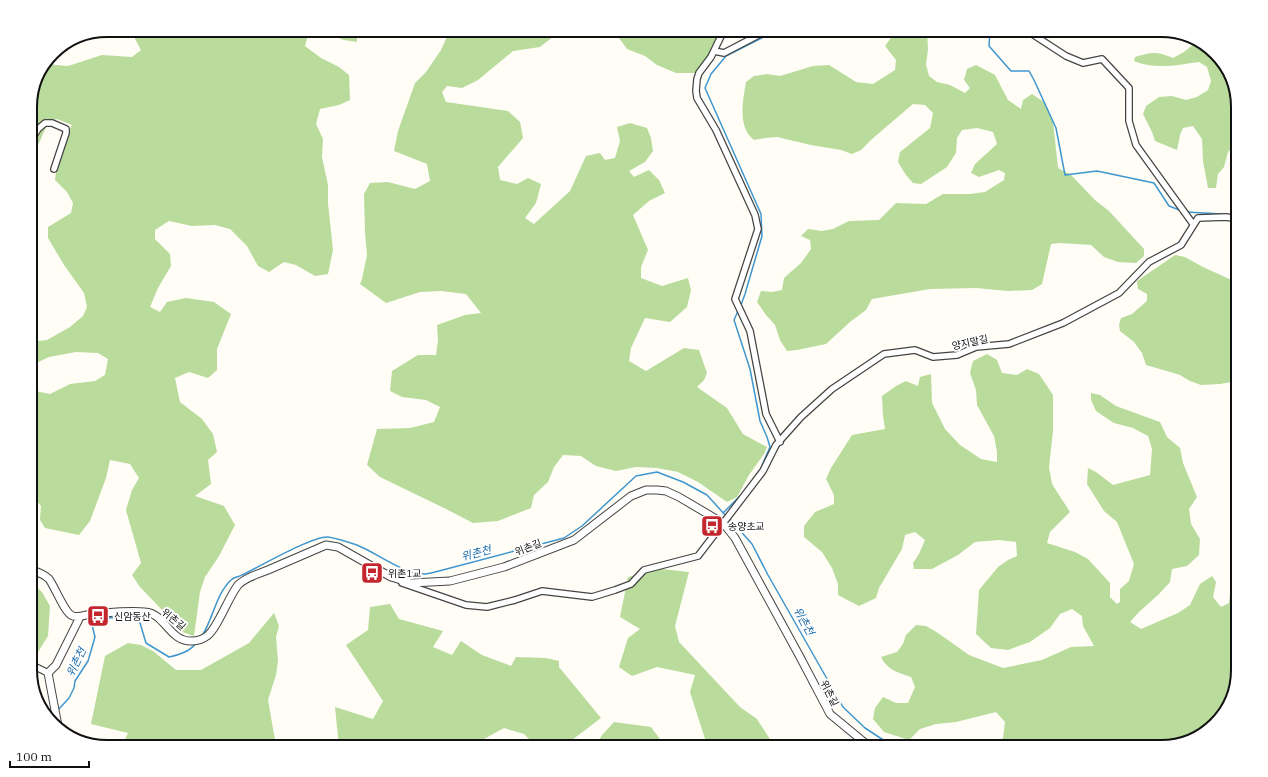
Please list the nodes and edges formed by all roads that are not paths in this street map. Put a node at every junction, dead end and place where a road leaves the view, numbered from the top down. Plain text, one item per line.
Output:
1 (721, 37) edge
2 (755, 37) edge
3 (1037, 37) edge
4 (714, 51) junction
5 (37, 131) edge
6 (54, 169) dead end
7 (1231, 218) edge
8 (1193, 224) junction
9 (780, 442) junction
10 (724, 522) junction
11 (37, 572) edge
12 (398, 579) junction
13 (80, 617) junction
14 (37, 668) edge
15 (48, 673) junction
16 (57, 717) edge
17 (862, 740) edge

1 - 4 street
2 - 4 street
3 - 8 street
4 - 9 street
5 - 6 street
7 - 8 street
8 - 9 street, 양지말길
9 - 10 street, 양지말길
10 - 12 street, 위촌길
10 - 12 street, 양지말길
10 - 17 street, 위촌길
11 - 13 street
12 - 13 street, 위촌길
13 - 15 street
14 - 15 street
15 - 16 street

